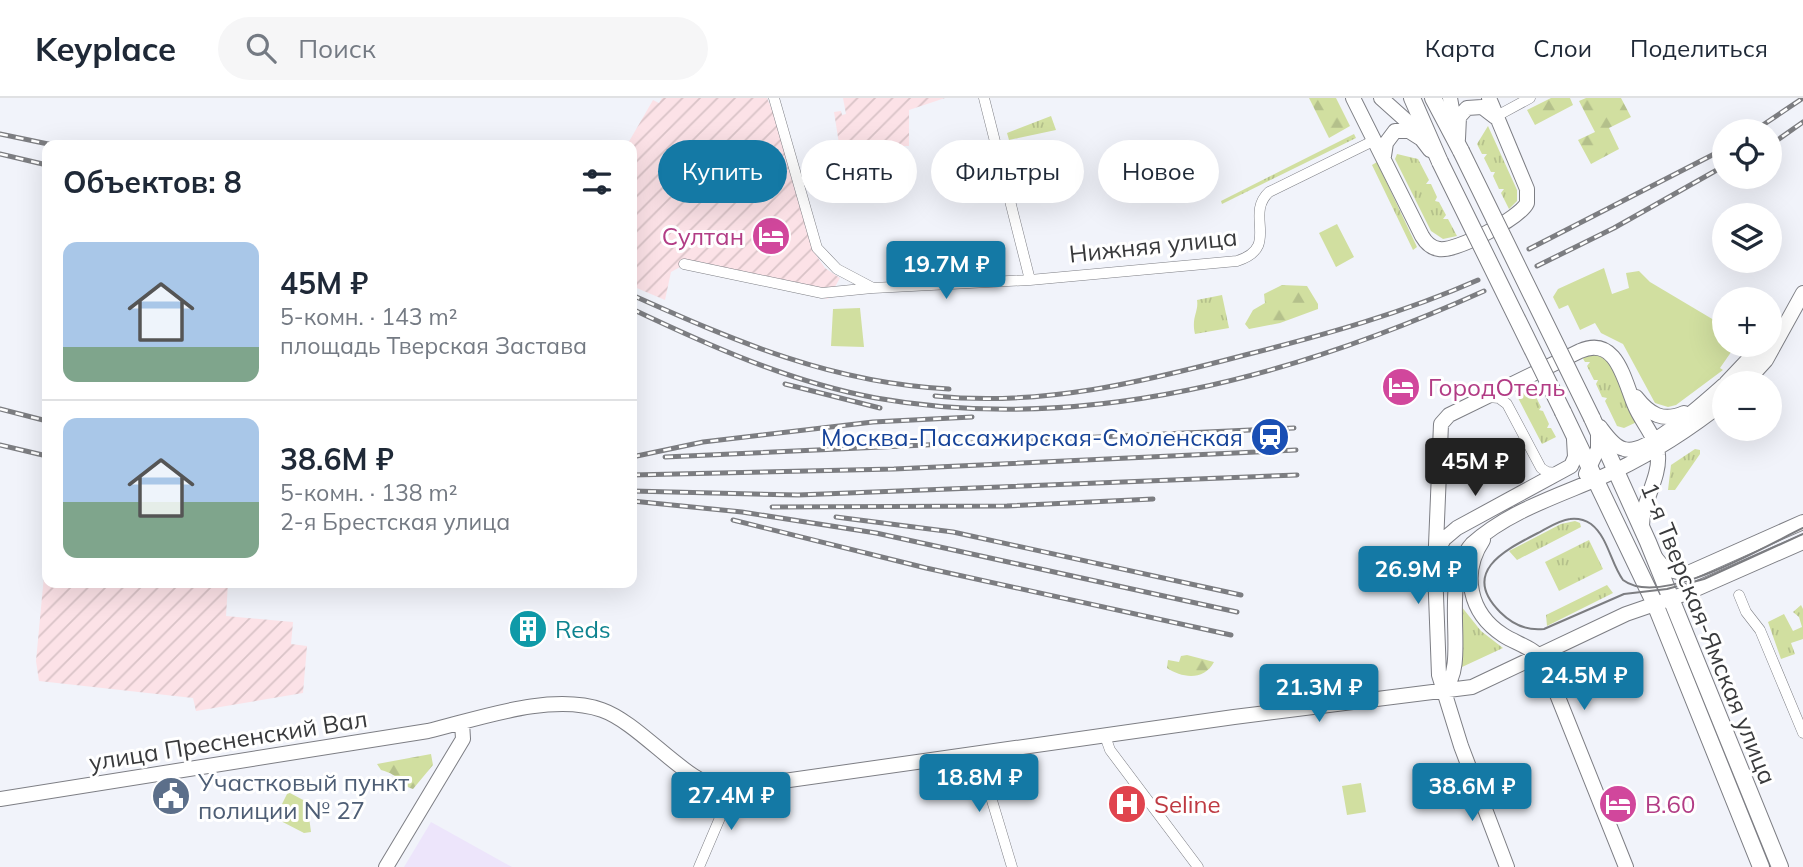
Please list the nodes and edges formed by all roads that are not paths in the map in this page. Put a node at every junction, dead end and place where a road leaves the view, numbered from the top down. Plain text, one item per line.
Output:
1 (774, 98) edge
2 (984, 98) edge
3 (1353, 98) edge
4 (1381, 98) edge
5 (1412, 98) edge
6 (1433, 98) edge
7 (1450, 98) edge
8 (1489, 98) edge
9 (1530, 98) edge
10 (1494, 117) junction
11 (1395, 131) junction
12 (1373, 141) junction
13 (1427, 145) junction
14 (1459, 145) junction
15 (1384, 156) junction
16 (1440, 162) junction
17 (684, 264) dead end
18 (1030, 280) junction
19 (871, 287) junction
20 (1803, 293) edge
21 (1792, 312) junction
22 (1782, 322) edge
23 (1751, 357) edge
24 (1737, 371) edge
25 (1756, 371) edge
26 (1627, 384) junction
27 (1712, 394) edge
28 (1488, 397) junction
29 (1695, 408) junction
30 (1712, 409) edge
31 (1595, 425) junction
32 (1571, 429) junction
33 (1655, 444) junction
34 (1616, 470) junction
35 (1561, 472) junction
36 (1593, 474) junction
37 (1803, 522) edge
38 (1642, 528) junction
39 (1491, 531) junction
40 (1803, 542) edge
41 (1654, 556) junction
42 (1435, 560) junction
43 (1731, 575) junction
44 (1671, 599) junction
45 (1655, 604) junction
46 (1540, 656) junction
47 (1444, 689) junction
48 (462, 722) junction
49 (1803, 733) edge
50 (1105, 736) junction
51 (978, 754) junction
52 (727, 789) junction
53 (0, 799) edge
54 (386, 867) edge
55 (699, 867) edge
56 (1012, 867) edge
57 (1198, 867) edge
58 (1507, 867) edge
59 (1626, 867) edge
60 (1761, 867) edge
61 (1780, 867) edge

1 - 19 street
2 - 18 street
3 - 12 street
4 - 13 street
5 - 16 main road, 1-я Тверская-Ямская улица
6 - 14 main road, 1-я Тверская-Ямская улица
7 - 14 street
8 - 10 street
9 - 10 street
10 - 14 street
10 - 15 street
11 - 12 street
11 - 13 street
11 - 15 street
12 - 15 street
12 - 18 street, Нижняя улица
13 - 16 street
14 - 31 main road, 1-я Тверская-Ямская улица, bridge
16 - 32 main road, 1-я Тверская-Ямская улица, bridge
17 - 19 street, Нижняя улица
18 - 19 street, Нижняя улица
20 - 21 street
21 - 22 street
21 - 25 street
23 - 24 street
26 - 28 street
26 - 29 street
26 - 33 street
27 - 29 street
28 - 35 street
28 - 42 street
29 - 33 street
30 - 33 street
31 - 33 street
31 - 34 main road, 1-я Тверская-Ямская улица
31 - 36 street
32 - 35 street
32 - 36 main road, 1-я Тверская-Ямская улица
33 - 34 street
33 - 38 street
34 - 36 street
34 - 38 main road, 1-я Тверская-Ямская улица
35 - 42 street
36 - 39 street
36 - 45 main road, 1-я Тверская-Ямская улица
37 - 41 street
38 - 41 main road, 1-я Тверская-Ямская улица
39 - 46 street
39 - 47 street
40 - 43 street
41 - 44 main road, 1-я Тверская-Ямская улица
42 - 47 street
43 - 44 street
43 - 49 street
44 - 45 street
44 - 61 main road, 1-я Тверская-Ямская улица
45 - 46 street
45 - 60 main road, 1-я Тверская-Ямская улица
46 - 47 street
46 - 59 street
47 - 50 street
47 - 58 street
48 - 52 street, улица Пресненский Вал
48 - 53 street, улица Пресненский Вал
48 - 54 street
50 - 51 street
50 - 57 street
51 - 52 street
51 - 56 street
52 - 55 street

